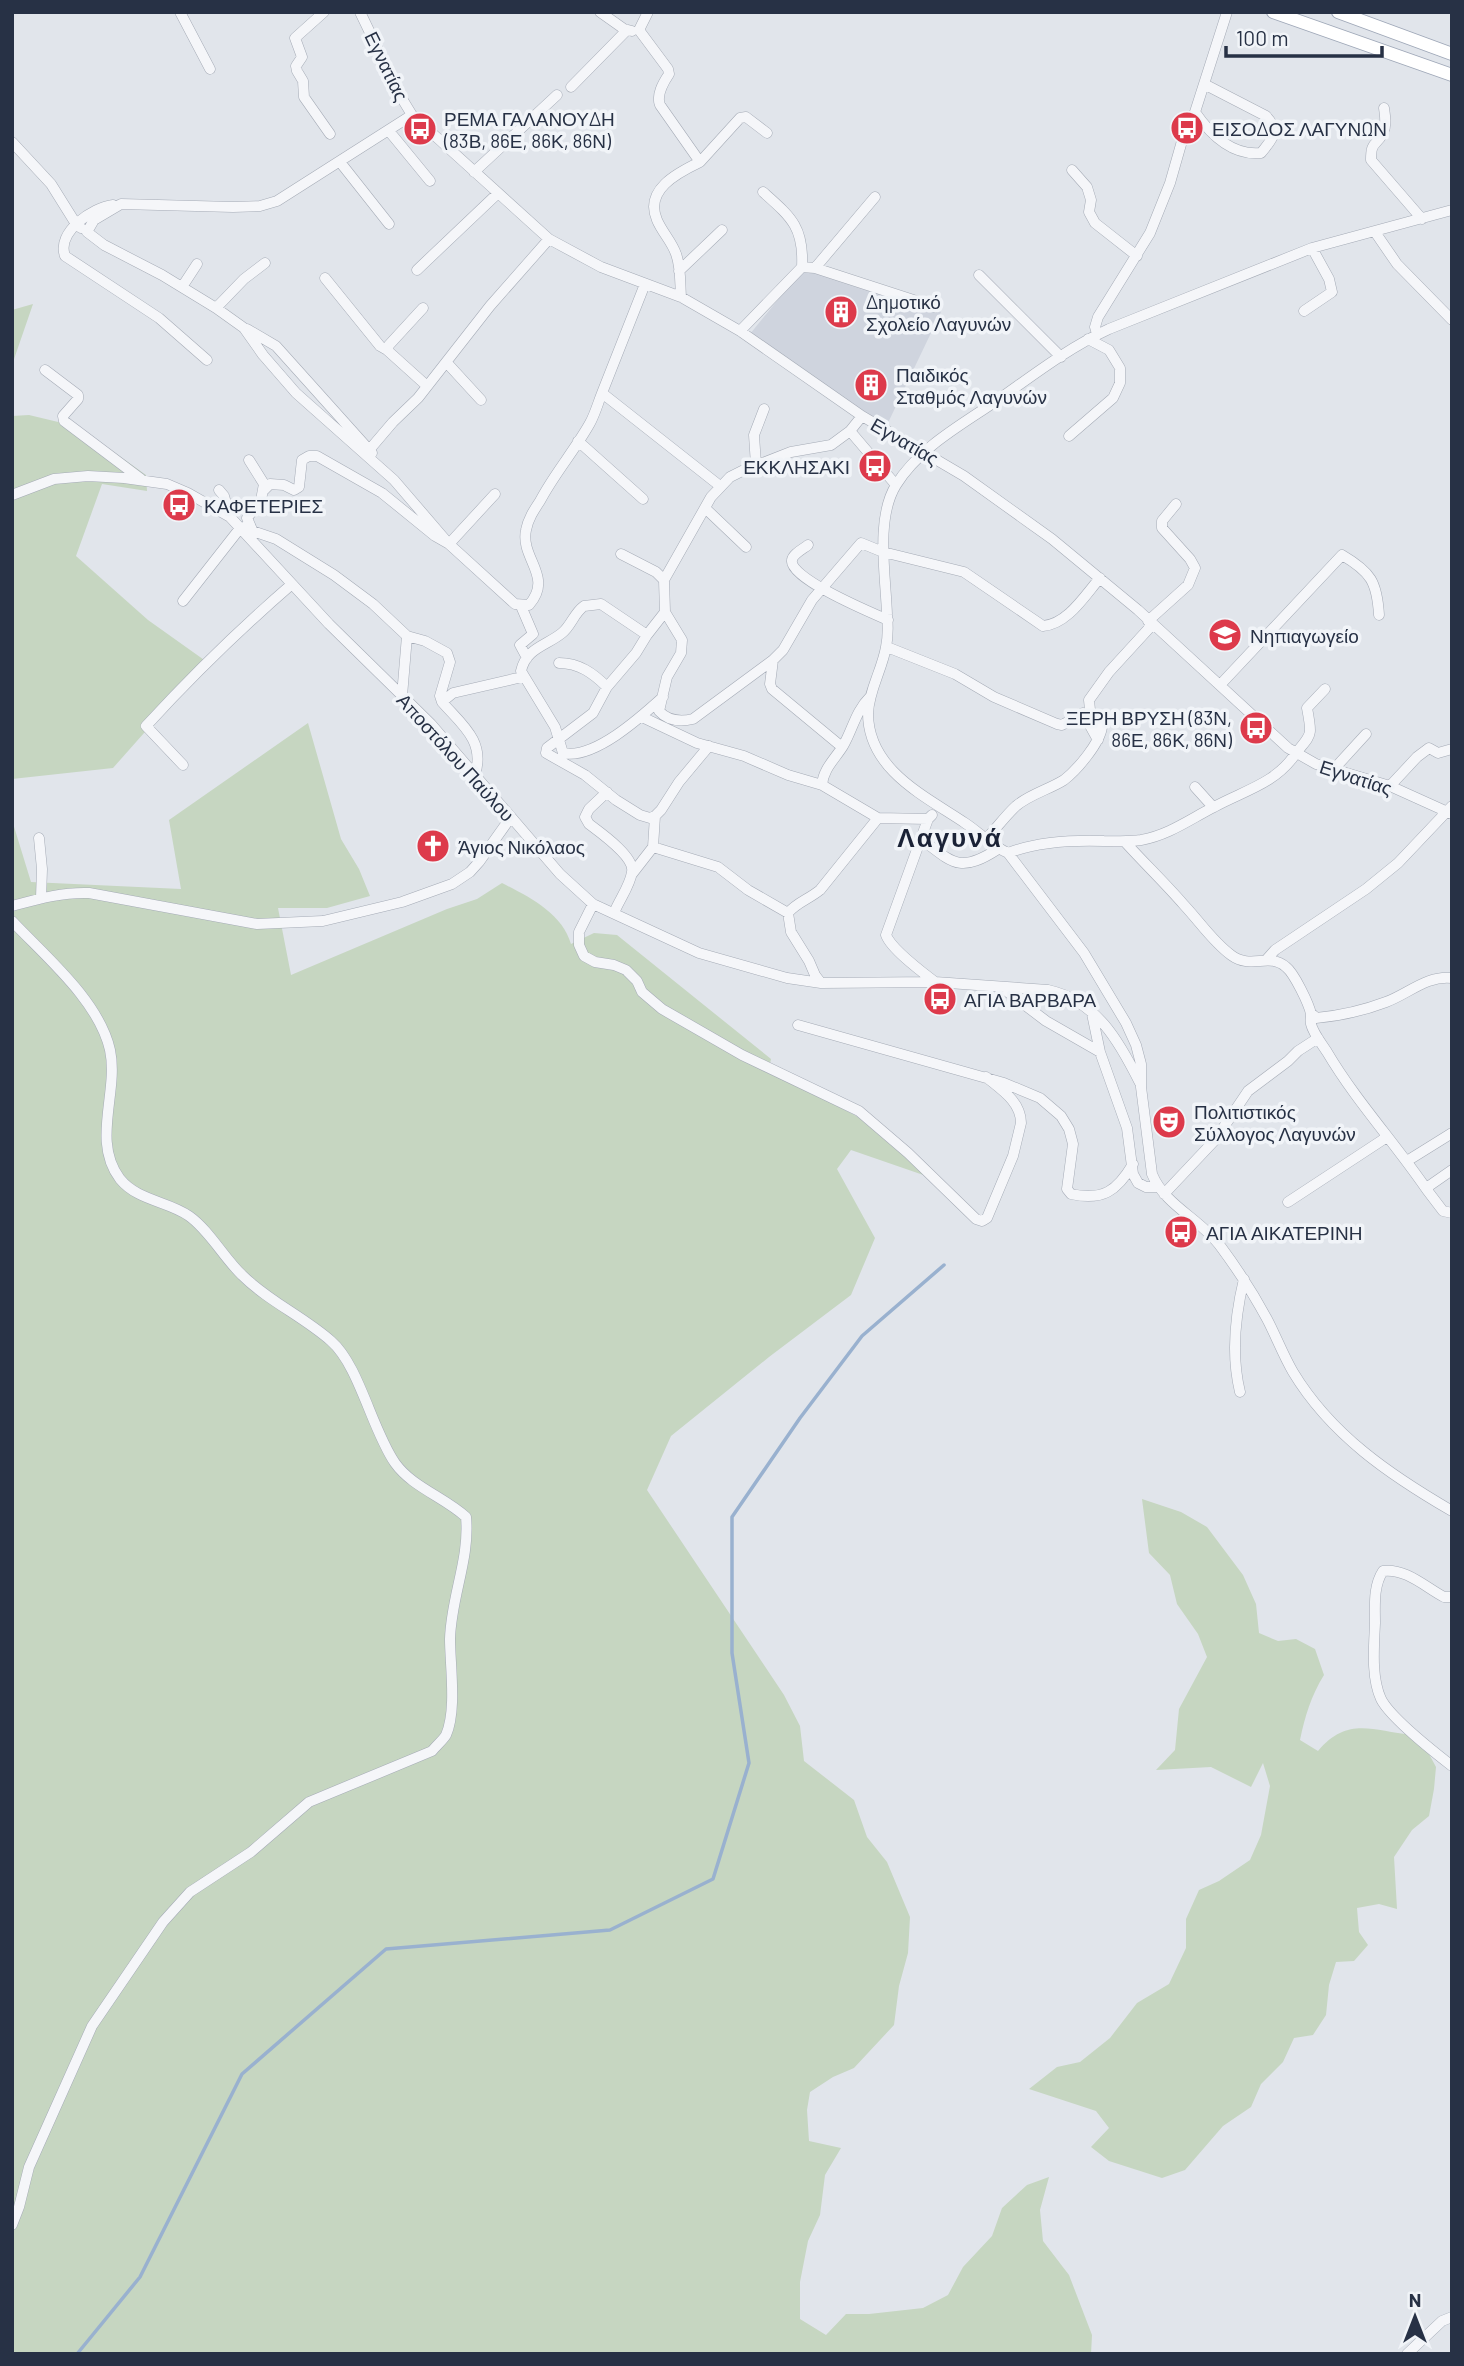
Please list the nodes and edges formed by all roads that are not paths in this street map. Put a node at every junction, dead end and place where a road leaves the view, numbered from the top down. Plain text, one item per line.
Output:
1 (180, 12) edge
2 (324, 12) edge
3 (360, 12) edge
4 (600, 12) edge
5 (648, 12) edge
6 (1227, 12) edge
7 (1273, 12) edge
8 (1338, 12) edge
9 (627, 30) junction
10 (639, 30) junction
11 (1452, 54) edge
12 (210, 69) dead end
13 (1452, 75) edge
14 (1204, 84) junction
15 (571, 87) dead end
16 (556, 94) dead end
17 (1384, 108) dead end
18 (1195, 112) junction
19 (412, 115) junction
20 (389, 131) junction
21 (767, 133) dead end
22 (330, 134) dead end
23 (12, 142) edge
24 (340, 162) junction
25 (699, 162) junction
26 (1072, 170) dead end
27 (474, 172) junction
28 (430, 181) dead end
29 (763, 192) dead end
30 (497, 194) junction
31 (874, 197) dead end
32 (121, 204) junction
33 (1452, 210) edge
34 (1422, 219) junction
35 (76, 224) junction
36 (389, 224) dead end
37 (722, 230) dead end
38 (87, 232) junction
39 (1375, 232) junction
40 (549, 239) junction
41 (1312, 248) junction
42 (1137, 256) junction
43 (265, 262) dead end
44 (197, 264) dead end
45 (802, 267) junction
46 (815, 268) junction
47 (417, 270) dead end
48 (679, 271) junction
49 (979, 275) dead end
50 (325, 278) dead end
51 (646, 284) junction
52 (182, 287) junction
53 (681, 297) junction
54 (935, 307) dead end
55 (216, 308) junction
56 (423, 308) dead end
57 (1304, 311) dead end
58 (1452, 320) edge
59 (244, 328) junction
60 (740, 331) junction
61 (1093, 336) junction
62 (387, 350) junction
63 (1061, 356) junction
64 (207, 360) dead end
65 (447, 363) junction
66 (45, 370) dead end
67 (427, 386) junction
68 (602, 393) junction
69 (481, 400) dead end
70 (764, 409) dead end
71 (862, 416) junction
72 (850, 431) junction
73 (1069, 436) dead end
74 (578, 441) junction
75 (370, 449) junction
76 (923, 452) junction
77 (249, 460) dead end
78 (379, 466) junction
79 (756, 466) junction
80 (142, 481) junction
81 (896, 485) junction
82 (720, 486) junction
83 (219, 490) dead end
84 (264, 490) junction
85 (495, 494) dead end
86 (12, 495) edge
87 (643, 499) dead end
88 (1176, 503) dead end
89 (705, 508) junction
90 (230, 517) junction
91 (240, 527) junction
92 (253, 531) junction
93 (253, 543) junction
94 (449, 544) junction
95 (808, 545) dead end
96 (746, 547) dead end
97 (883, 552) junction
98 (621, 554) dead end
99 (1100, 578) junction
100 (664, 580) junction
101 (292, 584) junction
102 (823, 590) junction
103 (183, 601) dead end
104 (521, 606) junction
105 (665, 612) junction
106 (1380, 615) dead end
107 (887, 620) junction
108 (1150, 623) junction
109 (533, 634) junction
110 (647, 635) junction
111 (407, 636) junction
112 (549, 639) junction
113 (887, 647) junction
114 (527, 658) junction
115 (773, 660) junction
116 (559, 663) dead end
117 (522, 677) junction
118 (1220, 685) junction
119 (607, 687) junction
120 (1325, 689) dead end
121 (402, 696) junction
122 (663, 696) junction
123 (871, 696) junction
124 (442, 702) junction
125 (1086, 711) junction
126 (642, 717) junction
127 (693, 719) junction
128 (1366, 734) dead end
129 (681, 735) junction
130 (559, 738) junction
131 (709, 746) junction
132 (842, 747) junction
133 (1452, 749) edge
134 (1296, 754) junction
135 (183, 765) dead end
136 (1334, 769) junction
137 (475, 774) junction
138 (822, 785) junction
139 (1390, 786) junction
140 (1195, 787) dead end
141 (607, 792) junction
142 (1213, 807) junction
143 (938, 808) junction
144 (1450, 810) edge
145 (655, 816) junction
146 (511, 817) junction
147 (878, 818) junction
148 (928, 819) junction
149 (39, 838) dead end
150 (920, 838) junction
151 (986, 839) junction
152 (1126, 843) junction
153 (653, 847) junction
154 (998, 849) junction
155 (1008, 853) junction
156 (632, 874) junction
157 (41, 898) junction
158 (593, 904) junction
159 (12, 906) edge
160 (614, 913) junction
161 (788, 914) junction
162 (12, 921) edge
163 (1267, 959) junction
164 (1452, 978) edge
165 (935, 982) junction
166 (821, 983) junction
167 (1001, 987) junction
168 (1091, 1009) junction
169 (1311, 1013) junction
170 (798, 1025) dead end
171 (1318, 1038) junction
172 (1100, 1052) junction
173 (986, 1077) junction
174 (1141, 1087) junction
175 (1452, 1133) edge
176 (1387, 1137) junction
177 (1407, 1161) junction
178 (1133, 1164) junction
179 (1452, 1170) edge
180 (1427, 1189) junction
181 (1161, 1191) junction
182 (1288, 1202) dead end
183 (1452, 1213) edge
184 (1244, 1279) junction
185 (1240, 1392) dead end
186 (1452, 1511) edge
187 (1452, 1597) edge
188 (1452, 1766) edge
189 (12, 2225) edge
190 (1452, 2317) edge
191 (1407, 2354) edge

1 - 12 street
2 - 22 street
3 - 19 street, Εγνατίας
4 - 9 street
5 - 10 street
6 - 14 street
7 - 13 main road
8 - 11 main road
9 - 10 street
9 - 15 street
10 - 25 street
14 - 18 street
14 - 18 street
16 - 27 street
17 - 34 street
18 - 42 street
19 - 20 street
19 - 27 street, Εγνατίας
20 - 24 street
20 - 28 street
21 - 25 street
23 - 35 street
24 - 32 street
24 - 36 street
25 - 48 street
26 - 42 street
27 - 30 street, Εγνατίας
29 - 45 street
30 - 40 street, Εγνατίας
30 - 47 street
31 - 46 street
32 - 35 street
32 - 38 street
33 - 34 street
34 - 39 street
35 - 38 street
35 - 64 street
37 - 48 street
38 - 52 street
39 - 41 street
39 - 58 street
40 - 51 street, Εγνατίας
40 - 65 street
41 - 57 street
41 - 61 street
42 - 61 street
43 - 55 street
44 - 52 street
45 - 46 street
45 - 60 street
46 - 54 street
48 - 53 street
49 - 63 street
50 - 62 street
51 - 53 street, Εγνατίας
51 - 68 street
52 - 55 street
53 - 60 street, Εγνατίας
55 - 59 street
56 - 62 street
59 - 75 street
59 - 78 street
60 - 71 street, Εγνατίας
61 - 63 street
61 - 73 street
62 - 67 street
63 - 76 street
65 - 67 street
65 - 69 street
66 - 80 street
67 - 75 street
68 - 74 street
68 - 82 street
70 - 79 street
71 - 72 street
71 - 76 street, Εγνατίας
72 - 79 street
72 - 81 street
74 - 87 street
74 - 104 street
75 - 78 street
76 - 81 street
76 - 99 street, Εγνατίας
77 - 84 street
78 - 94 street
79 - 82 street
80 - 86 street, Αποστόλου Παύλου
80 - 90 street, Αποστόλου Παύλου
81 - 97 street
82 - 89 street
83 - 90 street
84 - 92 street
84 - 94 street
85 - 94 street
88 - 108 street
89 - 96 street
89 - 100 street
90 - 91 street, Αποστόλου Παύλου
91 - 92 street
91 - 93 street, Αποστόλου Παύλου
91 - 103 street
92 - 93 street
92 - 111 street
93 - 101 street, Αποστόλου Παύλου
94 - 104 street
95 - 102 street
97 - 99 street
97 - 102 street
97 - 107 street
98 - 100 street
99 - 108 street, Εγνατίας
100 - 105 street
101 - 121 street, Αποστόλου Παύλου
101 - 135 street
102 - 107 street
102 - 115 street
104 - 109 street
105 - 110 street
105 - 122 street
106 - 118 street
107 - 113 street
108 - 118 street, Εγνατίας
108 - 125 street
109 - 112 street
109 - 114 street
110 - 112 street
110 - 119 street
111 - 121 street
111 - 124 street
112 - 114 street
113 - 123 street
113 - 125 street
114 - 117 street
115 - 127 street
115 - 132 street
116 - 119 street
117 - 124 street
117 - 130 street
118 - 134 street, Εγνατίας
119 - 130 street
120 - 134 street
121 - 137 street, Αποστόλου Παύλου
122 - 126 street
122 - 127 street
123 - 132 street
123 - 143 street
124 - 137 street
125 - 151 street
126 - 129 street
126 - 130 street
127 - 129 street
128 - 136 street
129 - 131 street
130 - 141 street
131 - 138 street
131 - 145 street
132 - 138 street
133 - 139 street
134 - 136 street, Εγνατίας
134 - 142 street
136 - 139 street, Εγνατίας
137 - 146 street, Αποστόλου Παύλου
138 - 147 street
139 - 144 street, Εγνατίας
140 - 142 street
141 - 145 street
141 - 156 street
142 - 152 street
143 - 148 street
143 - 151 street
144 - 163 street
145 - 153 street
146 - 157 street
146 - 158 street, Αποστόλου Παύλου
147 - 148 street
147 - 161 street
148 - 150 street
149 - 157 street
150 - 154 street
150 - 165 street
151 - 154 street
152 - 155 street
152 - 163 street
153 - 156 street
153 - 161 street
154 - 155 street
155 - 174 street
156 - 160 street
157 - 159 street
158 - 160 street, Αποστόλου Παύλου
158 - 173 street
160 - 166 street, Αποστόλου Παύλου
161 - 166 street
162 - 189 street
163 - 169 street
164 - 169 street
165 - 166 street, Αποστόλου Παύλου
165 - 167 street, Αποστόλου Παύλου
167 - 168 street, Αποστόλου Παύλου
167 - 172 street
168 - 172 street
168 - 174 street, Αποστόλου Παύλου
169 - 171 street
170 - 173 street
171 - 176 street
171 - 181 street
172 - 178 street
173 - 178 street
174 - 181 street
175 - 177 street
176 - 177 street
176 - 182 street
177 - 180 street
178 - 181 street
179 - 180 street
180 - 183 street
181 - 184 street
184 - 185 street
184 - 186 street
187 - 188 street
190 - 191 street

